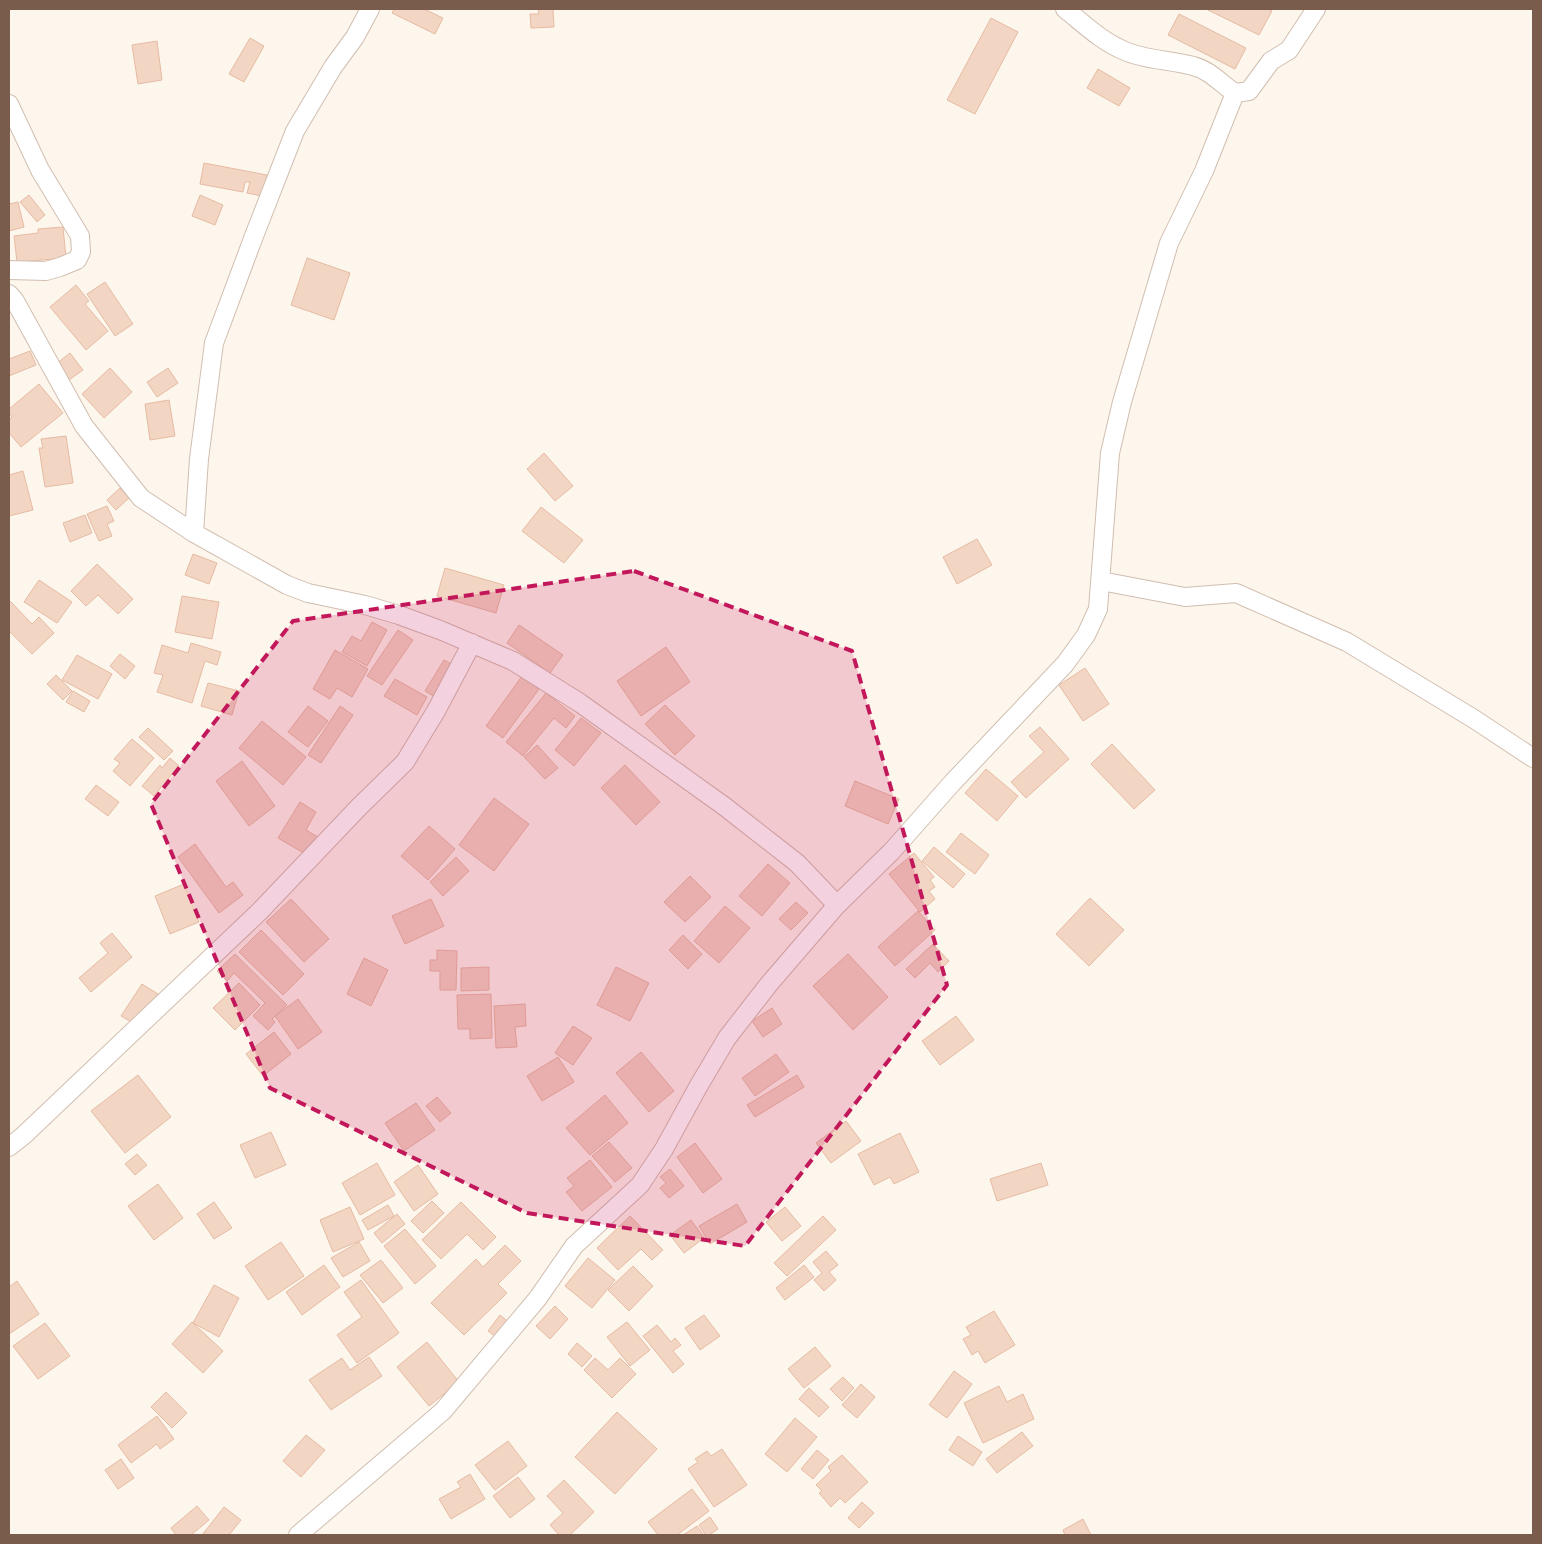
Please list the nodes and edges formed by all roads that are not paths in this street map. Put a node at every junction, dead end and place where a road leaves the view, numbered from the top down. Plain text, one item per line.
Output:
1 (370, 9) edge
2 (1064, 9) edge
3 (1316, 9) edge
4 (1235, 93) junction
5 (9, 104) edge
6 (9, 270) edge
7 (9, 294) edge
8 (194, 532) junction
9 (1101, 581) junction
10 (472, 643) junction
11 (1533, 758) edge
12 (837, 905) junction
13 (9, 1147) edge
14 (298, 1535) edge

1 - 8 street
2 - 4 street
3 - 4 street
4 - 9 street
5 - 6 street
7 - 8 street
8 - 10 street
9 - 11 street
9 - 12 street
10 - 12 street
10 - 13 street
12 - 14 street

